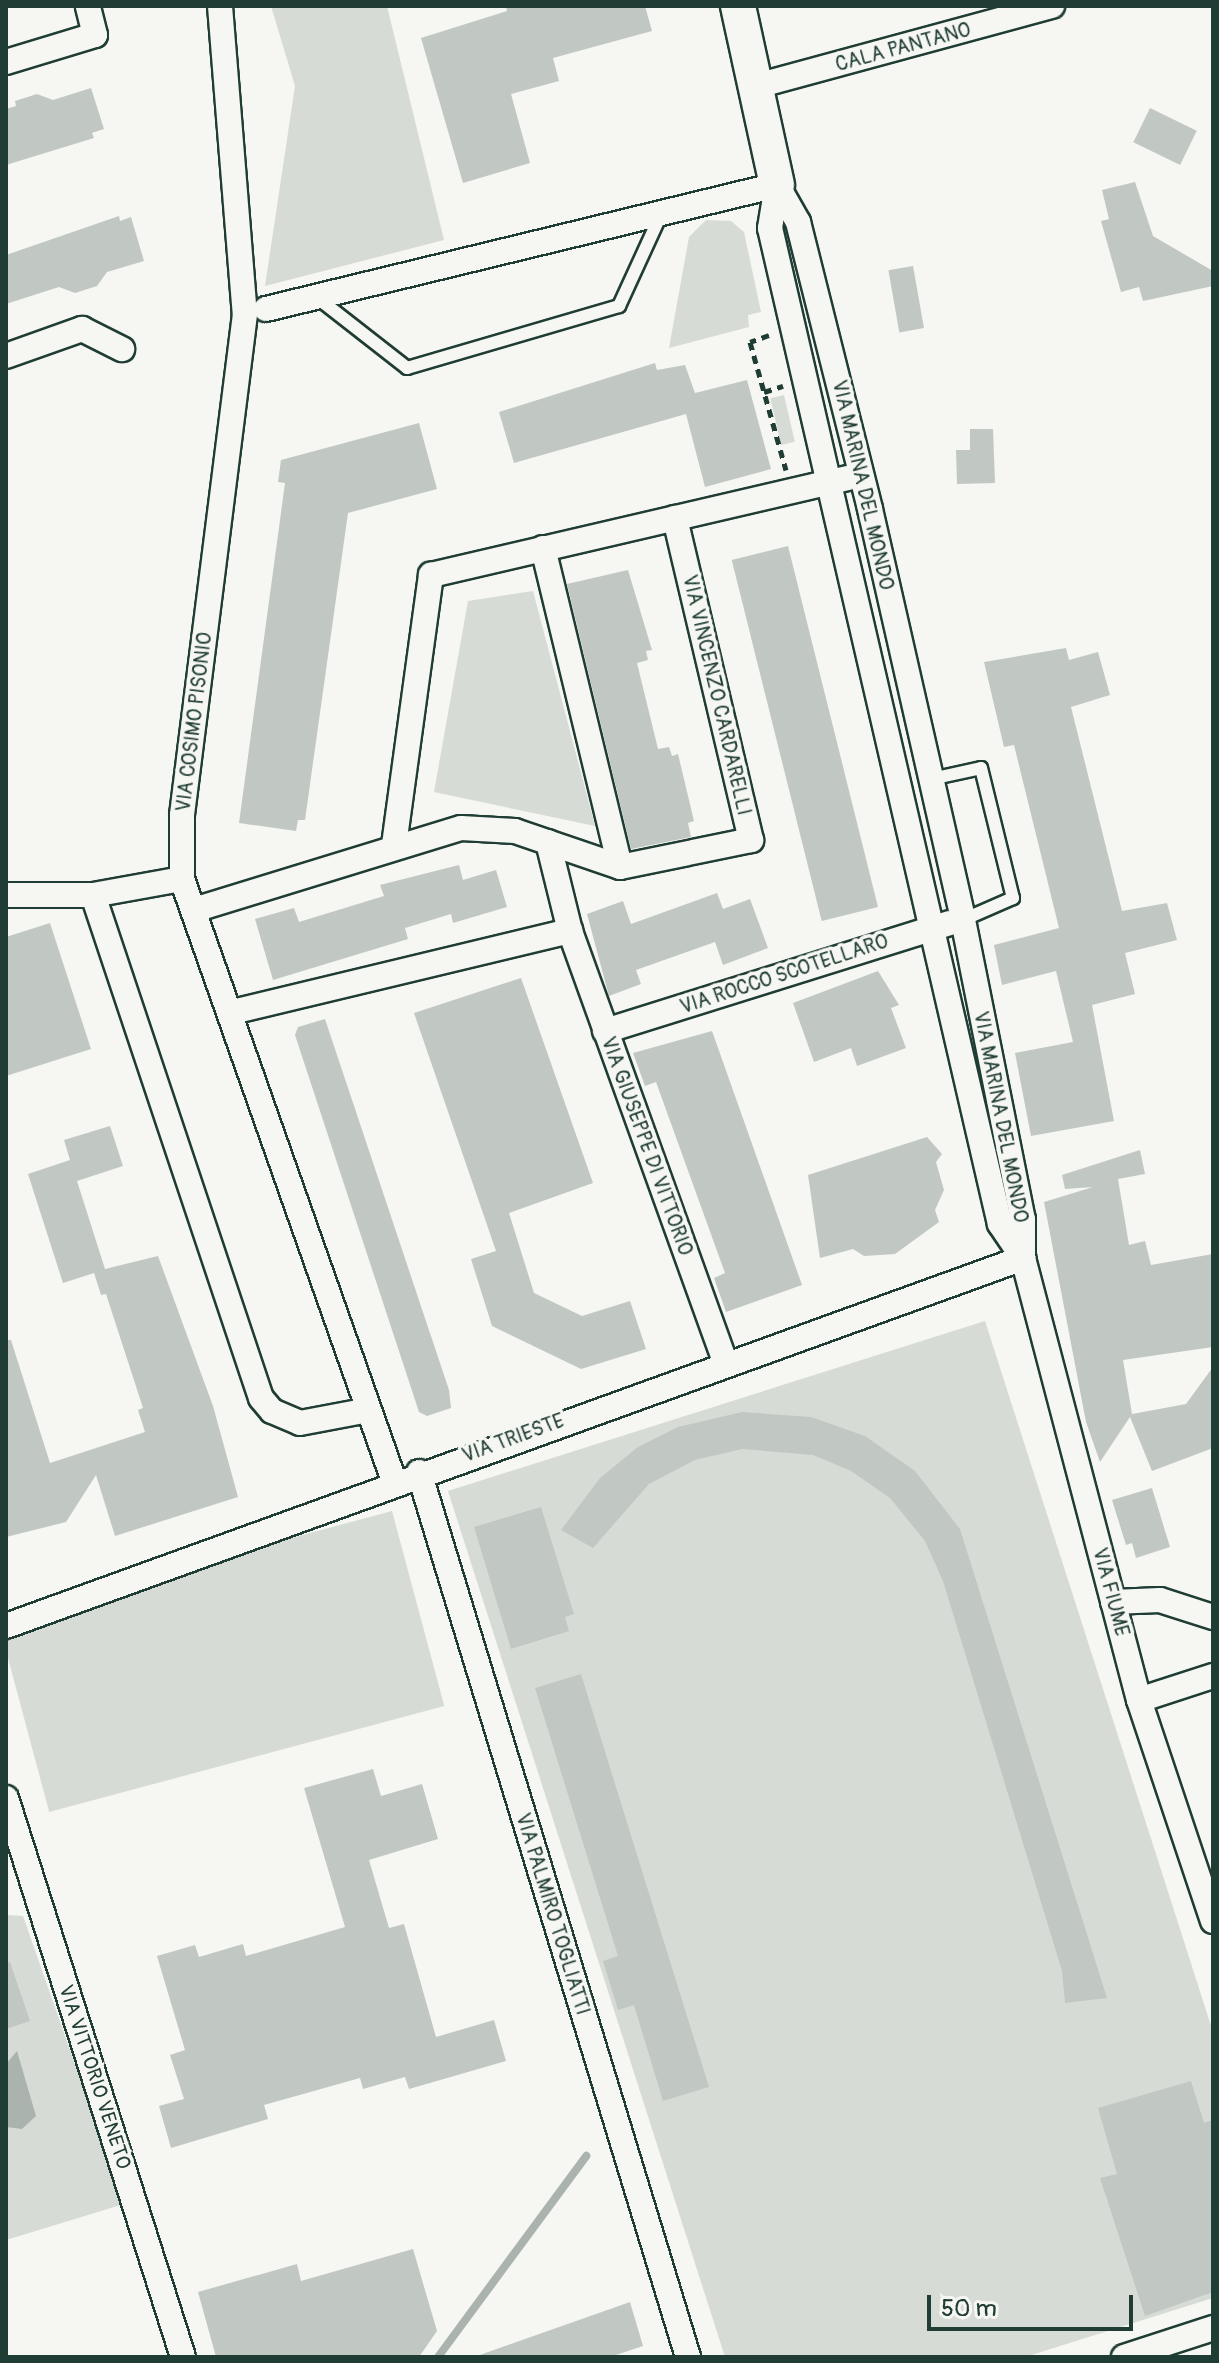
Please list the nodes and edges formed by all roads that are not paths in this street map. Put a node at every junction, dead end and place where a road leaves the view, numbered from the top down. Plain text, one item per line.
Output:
1 (88, 6) edge
2 (220, 6) edge
3 (738, 6) edge
4 (1052, 6) edge
5 (6, 62) edge
6 (753, 87) junction
7 (777, 185) junction
8 (662, 212) junction
9 (315, 296) junction
10 (266, 309) dead end
11 (122, 349) dead end
12 (6, 356) edge
13 (862, 474) junction
14 (832, 481) junction
15 (675, 518) junction
16 (543, 548) junction
17 (931, 779) junction
18 (548, 842) junction
19 (394, 845) junction
20 (620, 867) junction
21 (182, 879) junction
22 (6, 895) edge
23 (93, 895) junction
24 (194, 910) junction
25 (963, 920) junction
26 (934, 927) junction
27 (570, 931) junction
28 (232, 1012) junction
29 (605, 1031) junction
30 (1023, 1258) junction
31 (725, 1361) junction
32 (369, 1410) junction
33 (419, 1472) junction
34 (394, 1481) junction
35 (1113, 1602) junction
36 (1213, 1617) edge
37 (6, 1626) edge
38 (1213, 1676) edge
39 (1139, 1700) junction
40 (6, 1798) edge
41 (1213, 1921) edge
42 (1213, 2328) edge
43 (183, 2357) edge
44 (688, 2357) edge
45 (1124, 2357) edge

1 - 5 street
2 - 21 street, VIA COSIMO PISONIO
3 - 6 street, VIA MARINA DEL MONDO
4 - 6 street, CALA PANTANO
6 - 7 street, VIA MARINA DEL MONDO
7 - 8 street
7 - 13 street, VIA MARINA DEL MONDO
7 - 14 street, VIA MARINA DEL MONDO
8 - 9 street
8 - 9 lane
9 - 10 street
11 - 12 street
13 - 14 street
13 - 17 street, VIA MARINA DEL MONDO
14 - 15 street
14 - 26 street, VIA MARINA DEL MONDO
15 - 16 street
15 - 20 street, VIA VINCENZO CARDARELLI
16 - 19 street
16 - 20 street
17 - 25 street, VIA MARINA DEL MONDO
17 - 25 lane
18 - 19 street
18 - 20 street
18 - 27 street, VIA GIUSEPPE DI VITTORIO
19 - 24 street
21 - 23 street
21 - 24 street, VIA COSIMO PISONIO
22 - 23 street
23 - 32 street
24 - 28 street, VIA COSIMO PISONIO
25 - 26 street, VIA ROCCO SCOTELLARO
25 - 30 street, VIA MARINA DEL MONDO
26 - 29 street, VIA ROCCO SCOTELLARO
26 - 30 street, VIA MARINA DEL MONDO
27 - 28 street
27 - 29 street, VIA GIUSEPPE DI VITTORIO
28 - 32 street, VIA COSIMO PISONIO
29 - 31 street, VIA GIUSEPPE DI VITTORIO
30 - 31 street, VIA TRIESTE
30 - 35 street, VIA FIUME
31 - 33 street, VIA TRIESTE
32 - 34 street, VIA COSIMO PISONIO
33 - 34 street, VIA TRIESTE
33 - 44 street, VIA PALMIRO TOGLIATTI
34 - 37 street, VIA TRIESTE
35 - 36 street
35 - 39 street, VIA FIUME
38 - 39 street
39 - 41 street, VIA FIUME
40 - 43 street, VIA VITTORIO VENETO
42 - 45 street

